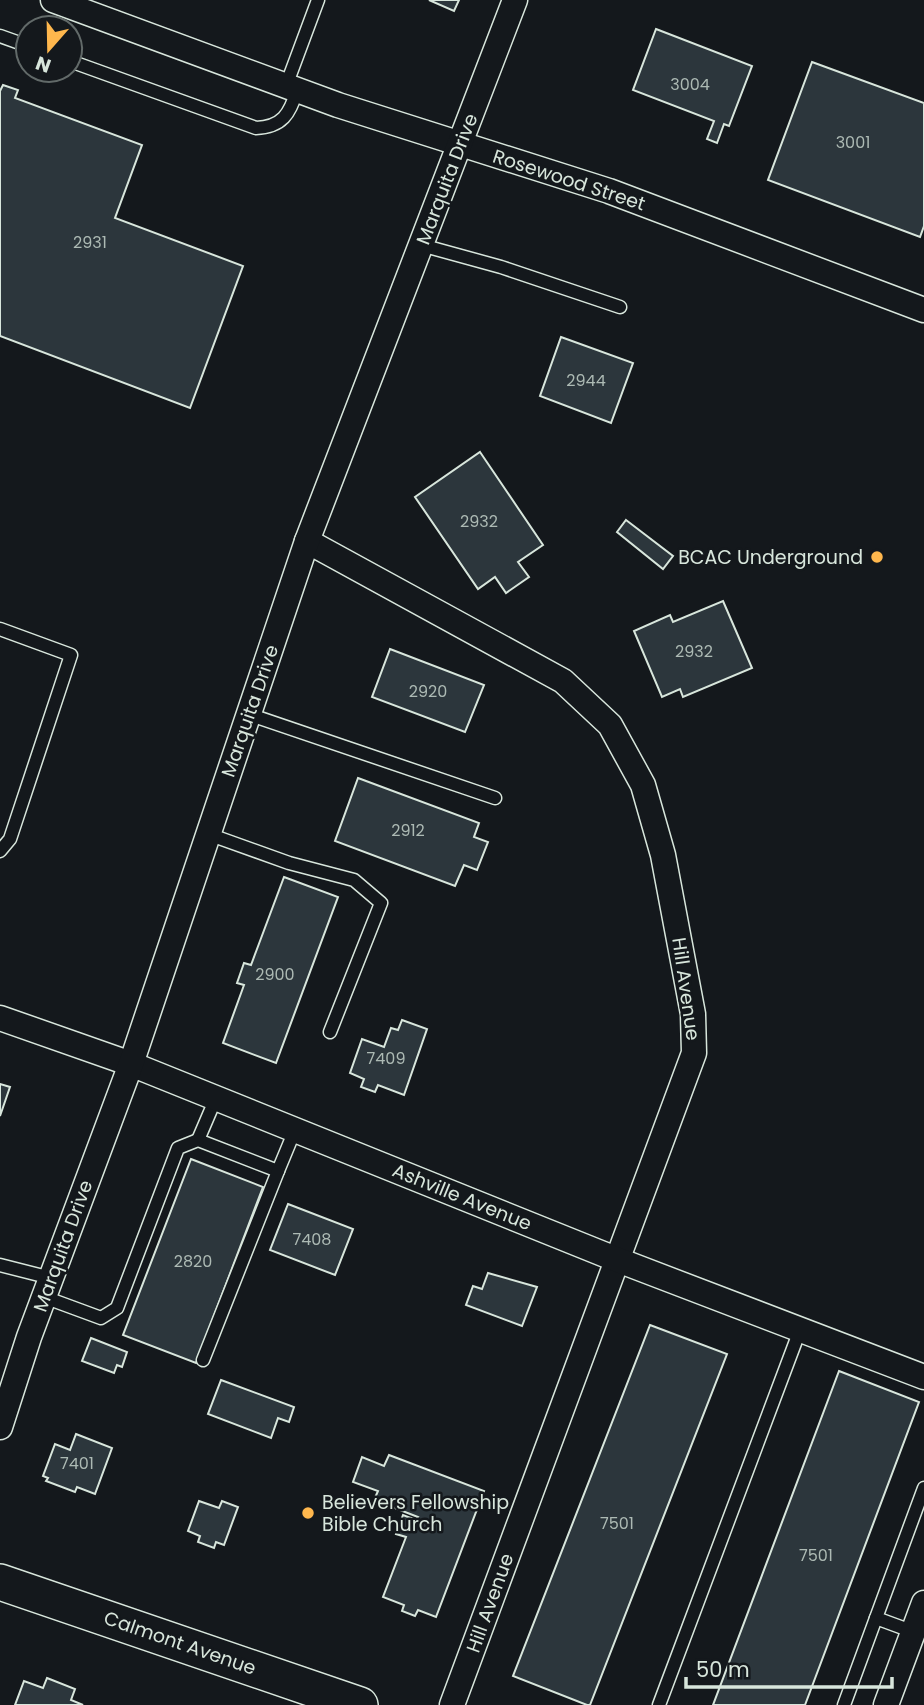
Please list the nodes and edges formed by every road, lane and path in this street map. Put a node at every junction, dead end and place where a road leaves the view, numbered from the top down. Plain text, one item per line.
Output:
1 (53, 0) edge
2 (318, 0) edge
3 (515, 0) edge
4 (84, 66) edge
5 (291, 88) junction
6 (460, 144) junction
7 (421, 246) junction
8 (620, 307) dead end
9 (924, 310) edge
10 (307, 541) junction
11 (0, 629) edge
12 (248, 714) junction
13 (495, 798) dead end
14 (208, 834) junction
15 (0, 852) edge
16 (0, 1018) edge
17 (330, 1032) dead end
18 (131, 1064) junction
19 (216, 1098) junction
20 (295, 1130) junction
21 (198, 1140) junction
22 (278, 1171) junction
23 (618, 1260) junction
24 (0, 1265) edge
25 (48, 1288) junction
26 (800, 1330) junction
27 (204, 1360) dead end
28 (924, 1377) edge
29 (0, 1427) edge
30 (924, 1489) edge
31 (0, 1582) edge
32 (924, 1603) edge
33 (876, 1618) junction
34 (914, 1632) junction
35 (360, 1705) edge
36 (452, 1705) edge
37 (659, 1705) edge
38 (844, 1705) edge
39 (886, 1705) edge

1 - 5 street, Rosewood Street
2 - 5 lane
3 - 6 street, Marquita Drive
4 - 5 lane
5 - 6 street, Rosewood Street
6 - 7 street, Marquita Drive
6 - 9 street, Rosewood Street
7 - 8 lane
7 - 10 street, Marquita Drive
10 - 12 street, Marquita Drive
10 - 23 street, Hill Avenue
11 - 15 lane
12 - 13 lane
12 - 14 street, Marquita Drive
14 - 17 lane
14 - 18 street, Marquita Drive
16 - 18 street, Ashville Avenue
18 - 19 street, Ashville Avenue
18 - 25 street, Marquita Drive
19 - 20 street, Ashville Avenue
19 - 21 lane
20 - 22 lane
20 - 23 street, Ashville Avenue
21 - 22 lane
21 - 25 lane
22 - 27 lane
23 - 26 street, Ashville Avenue
23 - 36 street, Hill Avenue
24 - 25 lane
25 - 29 street, Marquita Drive
26 - 28 street, Ashville Avenue
26 - 37 lane
30 - 33 lane
31 - 35 main road, Calmont Avenue
32 - 34 street
33 - 34 lane
33 - 38 lane
34 - 39 street

